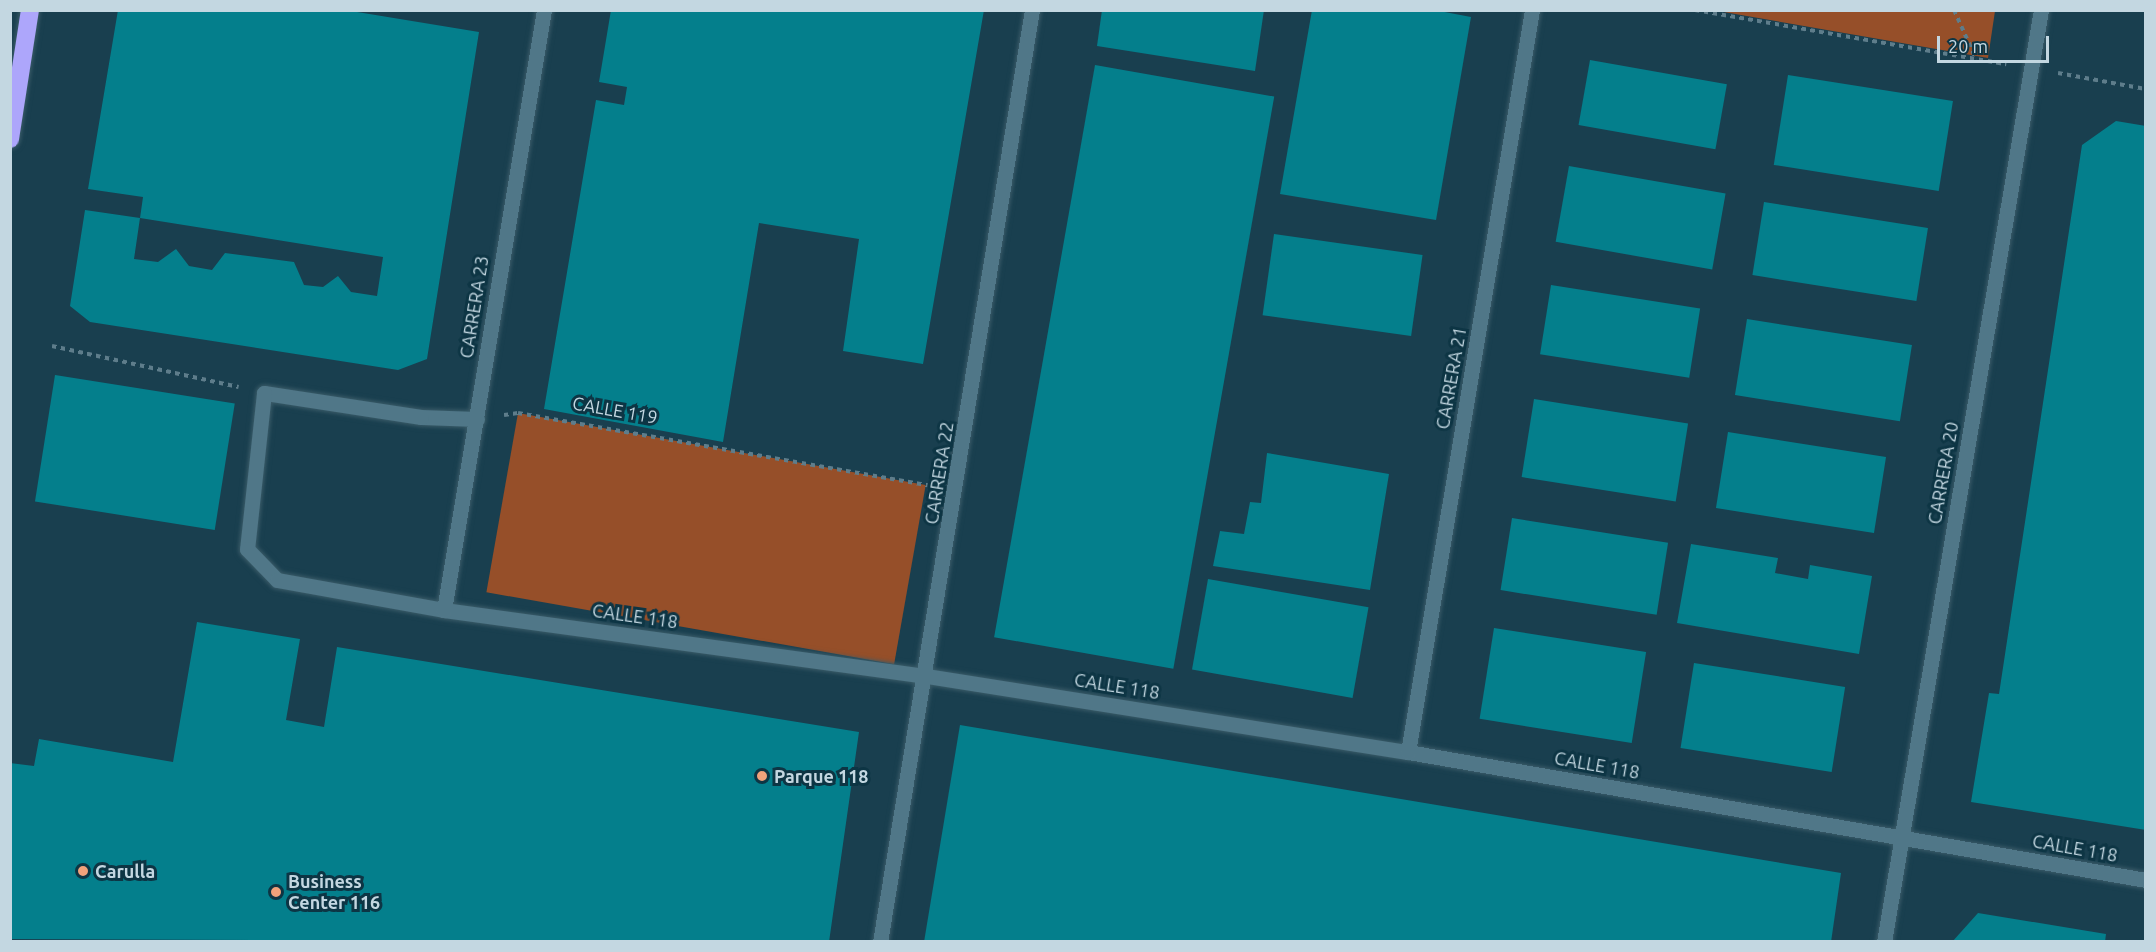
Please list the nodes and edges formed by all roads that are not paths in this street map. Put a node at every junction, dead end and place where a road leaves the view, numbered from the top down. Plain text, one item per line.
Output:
1 (30, 10) edge
2 (544, 10) edge
3 (1032, 10) edge
4 (1532, 10) edge
5 (2041, 10) edge
6 (18, 87) junction
7 (10, 109) edge
8 (10, 139) edge
9 (477, 419) junction
10 (444, 610) junction
11 (927, 676) junction
12 (1408, 752) junction
13 (1901, 838) junction
14 (2145, 880) edge
15 (880, 942) edge
16 (1884, 942) edge

1 - 6 highway
2 - 9 street, CARRERA 23
3 - 11 street, CARRERA 22
4 - 12 street, CARRERA 21
5 - 13 street, CARRERA 20
6 - 7 highway
6 - 8 highway
9 - 10 street, CARRERA 23
9 - 10 street, CALLE 118
10 - 11 street, CALLE 118
11 - 12 street, CALLE 118
11 - 15 street, CARRERA 22
12 - 13 street, CALLE 118
13 - 14 street, CALLE 118
13 - 16 street, CARRERA 20

